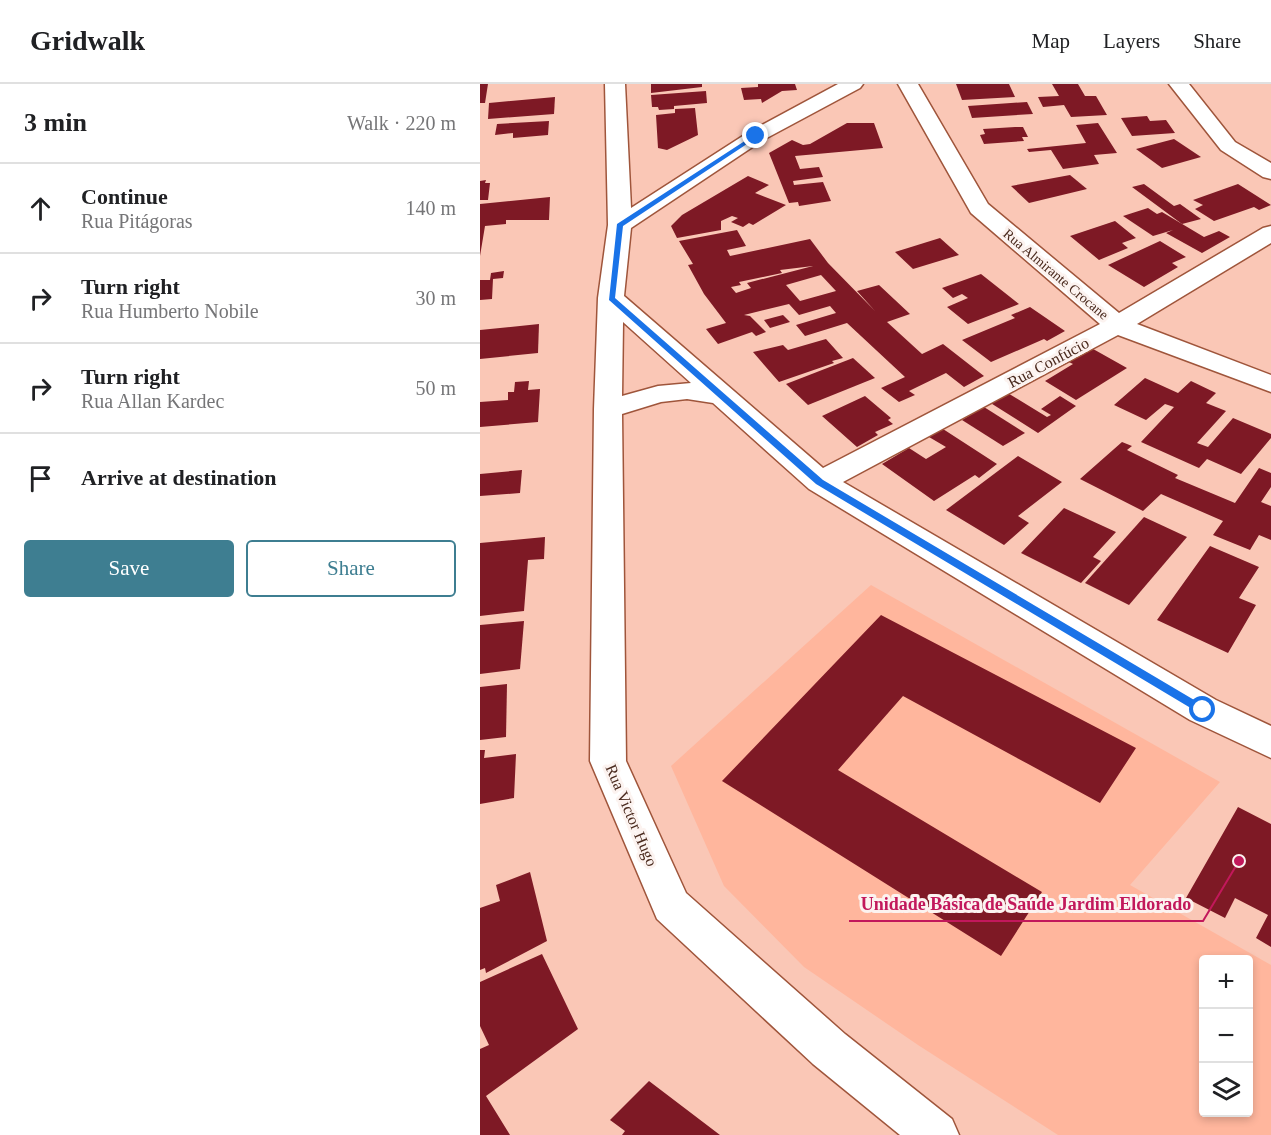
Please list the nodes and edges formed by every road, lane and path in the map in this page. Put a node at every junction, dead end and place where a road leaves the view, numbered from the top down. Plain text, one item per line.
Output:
1 (615, 84) edge
2 (853, 84) edge
3 (908, 84) edge
4 (1179, 84) edge
5 (1271, 172) edge
6 (620, 225) junction
7 (1271, 233) edge
8 (611, 298) junction
9 (1117, 325) junction
10 (1271, 384) edge
11 (720, 395) junction
12 (608, 409) junction
13 (820, 482) junction
14 (1271, 743) edge
15 (936, 1135) edge

1 - 6 street, Rua Victor Hugo
2 - 6 street
3 - 9 street, Rua Almirante Crocane
4 - 5 street
6 - 8 street, Rua Victor Hugo
7 - 9 street, Rua Confúcio
8 - 11 street
8 - 12 street, Rua Victor Hugo
9 - 10 street, Rua Almirante Crocane
9 - 13 street, Rua Confúcio
11 - 12 street
11 - 13 street
12 - 15 street, Rua Victor Hugo
13 - 14 street

